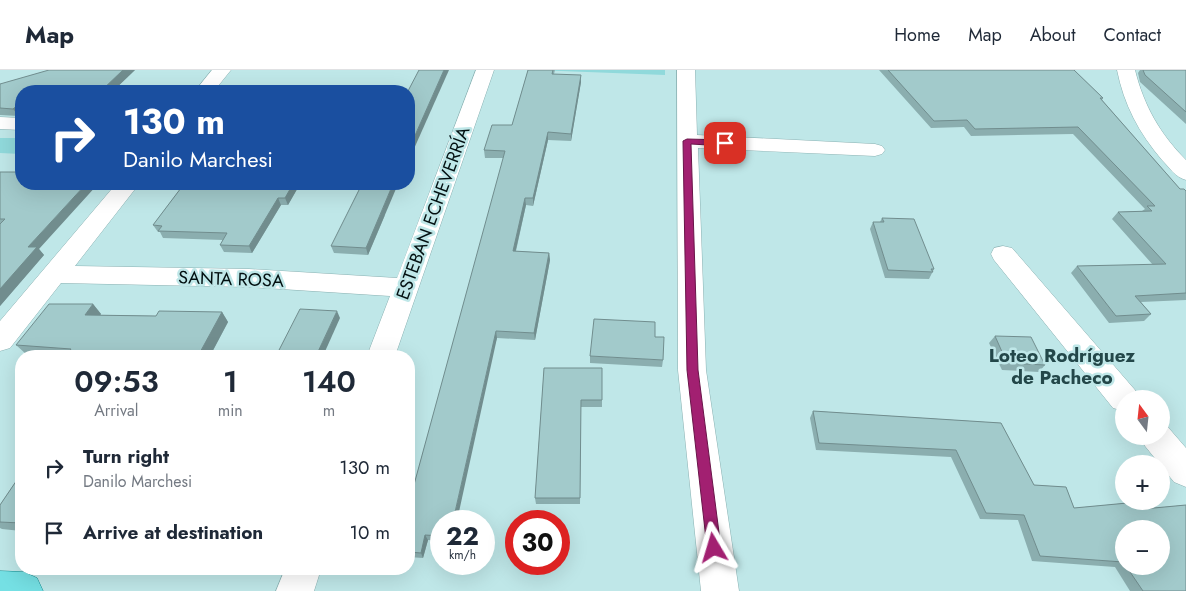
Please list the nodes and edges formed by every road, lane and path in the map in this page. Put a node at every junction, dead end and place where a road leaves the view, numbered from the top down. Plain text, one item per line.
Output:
1 (222, 70) edge
2 (485, 70) edge
3 (686, 70) edge
4 (1126, 70) edge
5 (209, 85) edge
6 (0, 123) edge
7 (15, 124) edge
8 (687, 141) junction
9 (875, 150) dead end
10 (1186, 173) edge
11 (123, 190) edge
12 (1003, 254) dead end
13 (55, 274) junction
14 (406, 288) junction
15 (0, 340) edge
16 (383, 350) edge
17 (1116, 390) edge
18 (1164, 445) edge
19 (1186, 472) edge
20 (301, 575) edge
21 (0, 589) edge
22 (24, 591) edge
23 (295, 591) edge
24 (720, 591) edge

1 - 5 street
2 - 14 street, ESTEBAN ECHEVERRÍA
3 - 8 street
4 - 10 street
6 - 7 street
8 - 9 street
8 - 24 street
11 - 13 street
12 - 17 street
13 - 14 street, SANTA ROSA
13 - 15 street
14 - 16 street, ESTEBAN ECHEVERRÍA
18 - 19 street
20 - 23 street
21 - 22 main road

